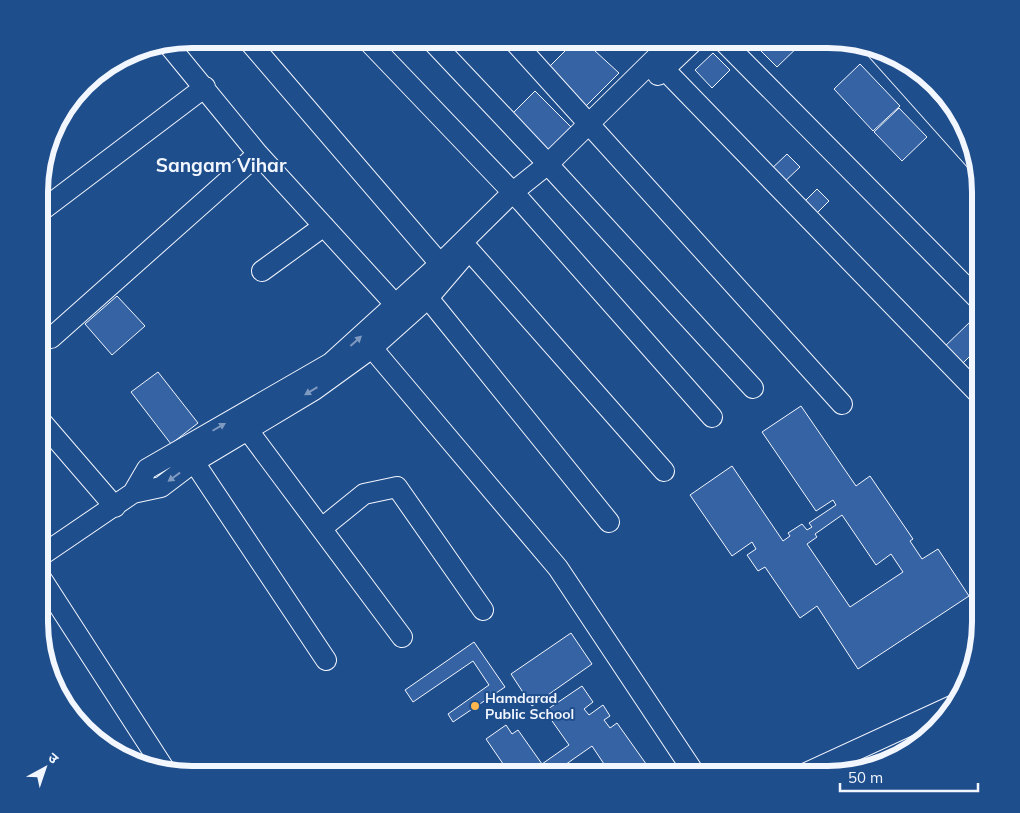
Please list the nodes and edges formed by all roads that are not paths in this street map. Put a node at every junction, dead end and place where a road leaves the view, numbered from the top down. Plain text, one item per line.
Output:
1 (255, 48) edge
2 (375, 48) edge
3 (439, 48) edge
4 (520, 48) edge
5 (667, 48) edge
6 (686, 48) edge
7 (730, 48) edge
8 (172, 49) edge
9 (884, 58) edge
10 (664, 69) junction
11 (205, 87) junction
12 (594, 128) junction
13 (967, 151) edge
14 (258, 154) junction
15 (551, 167) junction
16 (517, 197) junction
17 (48, 205) edge
18 (324, 226) junction
19 (469, 250) junction
20 (444, 269) junction
21 (262, 271) dead end
22 (972, 293) edge
23 (428, 298) junction
24 (401, 310) junction
25 (51, 338) dead end
26 (372, 348) junction
27 (972, 387) edge
28 (753, 388) dead end
29 (842, 404) dead end
30 (712, 417) dead end
31 (48, 429) edge
32 (247, 429) junction
33 (194, 462) junction
34 (664, 471) dead end
35 (133, 492) junction
36 (115, 507) junction
37 (609, 522) dead end
38 (322, 528) junction
39 (48, 551) edge
40 (48, 589) edge
41 (482, 610) dead end
42 (402, 637) dead end
43 (326, 660) dead end
44 (942, 711) edge
45 (160, 762) edge
46 (690, 766) edge
47 (821, 766) edge

1 - 20 street
2 - 16 street
3 - 15 street
4 - 12 street
5 - 12 street
6 - 10 street
7 - 22 street
8 - 11 street
9 - 13 street
10 - 12 street
10 - 27 street
11 - 14 street
11 - 17 street
12 - 15 street
12 - 29 street
14 - 18 street
14 - 25 street
15 - 16 street
15 - 28 street
16 - 19 street
16 - 20 street
16 - 30 street
18 - 21 street
18 - 24 street
19 - 20 street
19 - 34 street
20 - 23 street
20 - 24 street
23 - 24 street
23 - 37 street
24 - 26 street
35 -> 24 street
26 -> 32 street
26 - 46 street
31 - 36 street
32 - 33 street
32 - 38 street
33 -> 35 street
33 - 43 street
35 - 36 street
36 - 39 street
38 - 41 street
38 - 42 street
40 - 45 street
44 - 47 street

